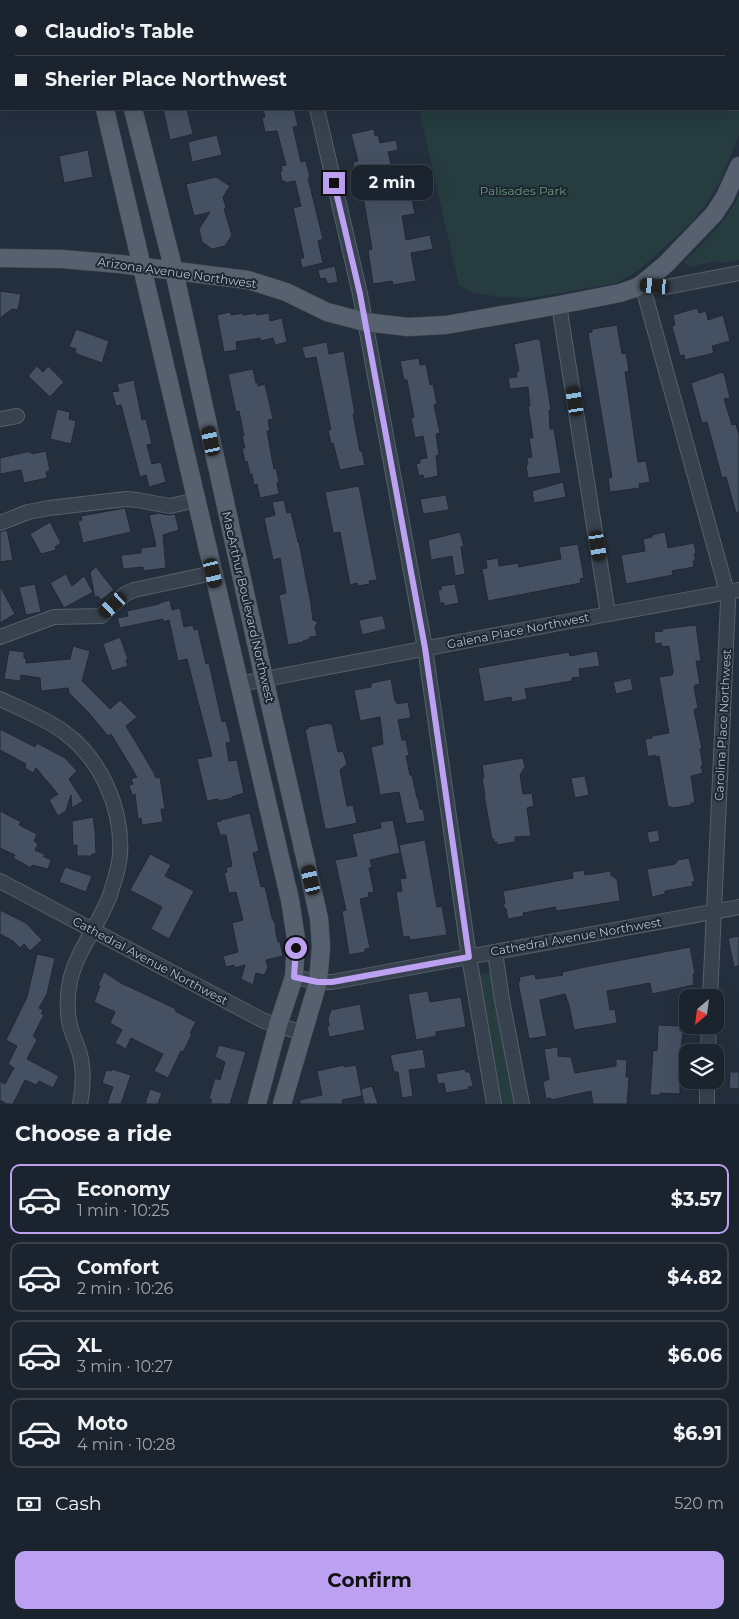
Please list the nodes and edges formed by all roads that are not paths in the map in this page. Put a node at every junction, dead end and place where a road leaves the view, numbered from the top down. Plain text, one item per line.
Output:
1 (105, 110) edge
2 (133, 110) edge
3 (317, 110) edge
4 (739, 166) edge
5 (0, 258) edge
6 (142, 267) junction
7 (174, 271) junction
8 (739, 273) edge
9 (642, 284) junction
10 (559, 305) junction
11 (365, 322) junction
12 (17, 416) dead end
13 (0, 420) edge
14 (196, 500) junction
15 (0, 523) edge
16 (213, 573) junction
17 (733, 591) edge
18 (608, 614) junction
19 (0, 637) edge
20 (425, 648) junction
21 (264, 679) junction
22 (238, 684) junction
23 (0, 699) edge
24 (0, 881) edge
25 (739, 907) edge
26 (714, 912) junction
27 (92, 930) junction
28 (495, 952) junction
29 (469, 957) junction
30 (294, 977) junction
31 (318, 982) junction
32 (710, 989) edge
33 (278, 1025) junction
34 (303, 1033) junction
35 (707, 1089) edge
36 (80, 1104) edge
37 (257, 1104) edge
38 (282, 1104) edge
39 (494, 1104) edge
40 (522, 1104) edge
41 (706, 1104) edge

1 - 6 main road
2 - 7 main road, MacArthur Boulevard Northwest
3 - 11 street
4 - 9 main road, Arizona Avenue Northwest
5 - 6 main road, Arizona Avenue Northwest
6 - 7 main road, Arizona Avenue Northwest
6 - 14 main road
7 - 11 main road, Arizona Avenue Northwest
7 - 21 main road, MacArthur Boulevard Northwest
8 - 9 street, Arizona Avenue Northwest
9 - 10 main road, Arizona Avenue Northwest
9 - 17 street, Carolina Place Northwest
10 - 11 main road, Arizona Avenue Northwest
10 - 18 street
11 - 20 street
12 - 13 street
14 - 15 street
14 - 16 main road
16 - 19 street
16 - 22 main road
17 - 18 street, Galena Place Northwest
17 - 26 street, Carolina Place Northwest
18 - 20 street, Galena Place Northwest
20 - 21 street, Galena Place Northwest
20 - 29 street
21 - 22 street, Galena Place Northwest
21 - 31 main road, MacArthur Boulevard Northwest
22 - 30 main road
23 - 27 street
24 - 27 street, Cathedral Avenue Northwest
25 - 26 street, Cathedral Avenue Northwest
26 - 28 street, Cathedral Avenue Northwest
26 - 32 street, Carolina Place Northwest
27 - 33 street, Cathedral Avenue Northwest
27 - 36 street
28 - 29 street, Cathedral Avenue Northwest
28 - 40 street
29 - 31 street, Cathedral Avenue Northwest
29 - 39 street
30 - 31 street, Cathedral Avenue Northwest
30 - 33 main road
31 - 34 main road, MacArthur Boulevard Northwest
33 - 34 street, Cathedral Avenue Northwest
33 - 37 main road
34 - 38 main road, MacArthur Boulevard Northwest
35 - 41 street

